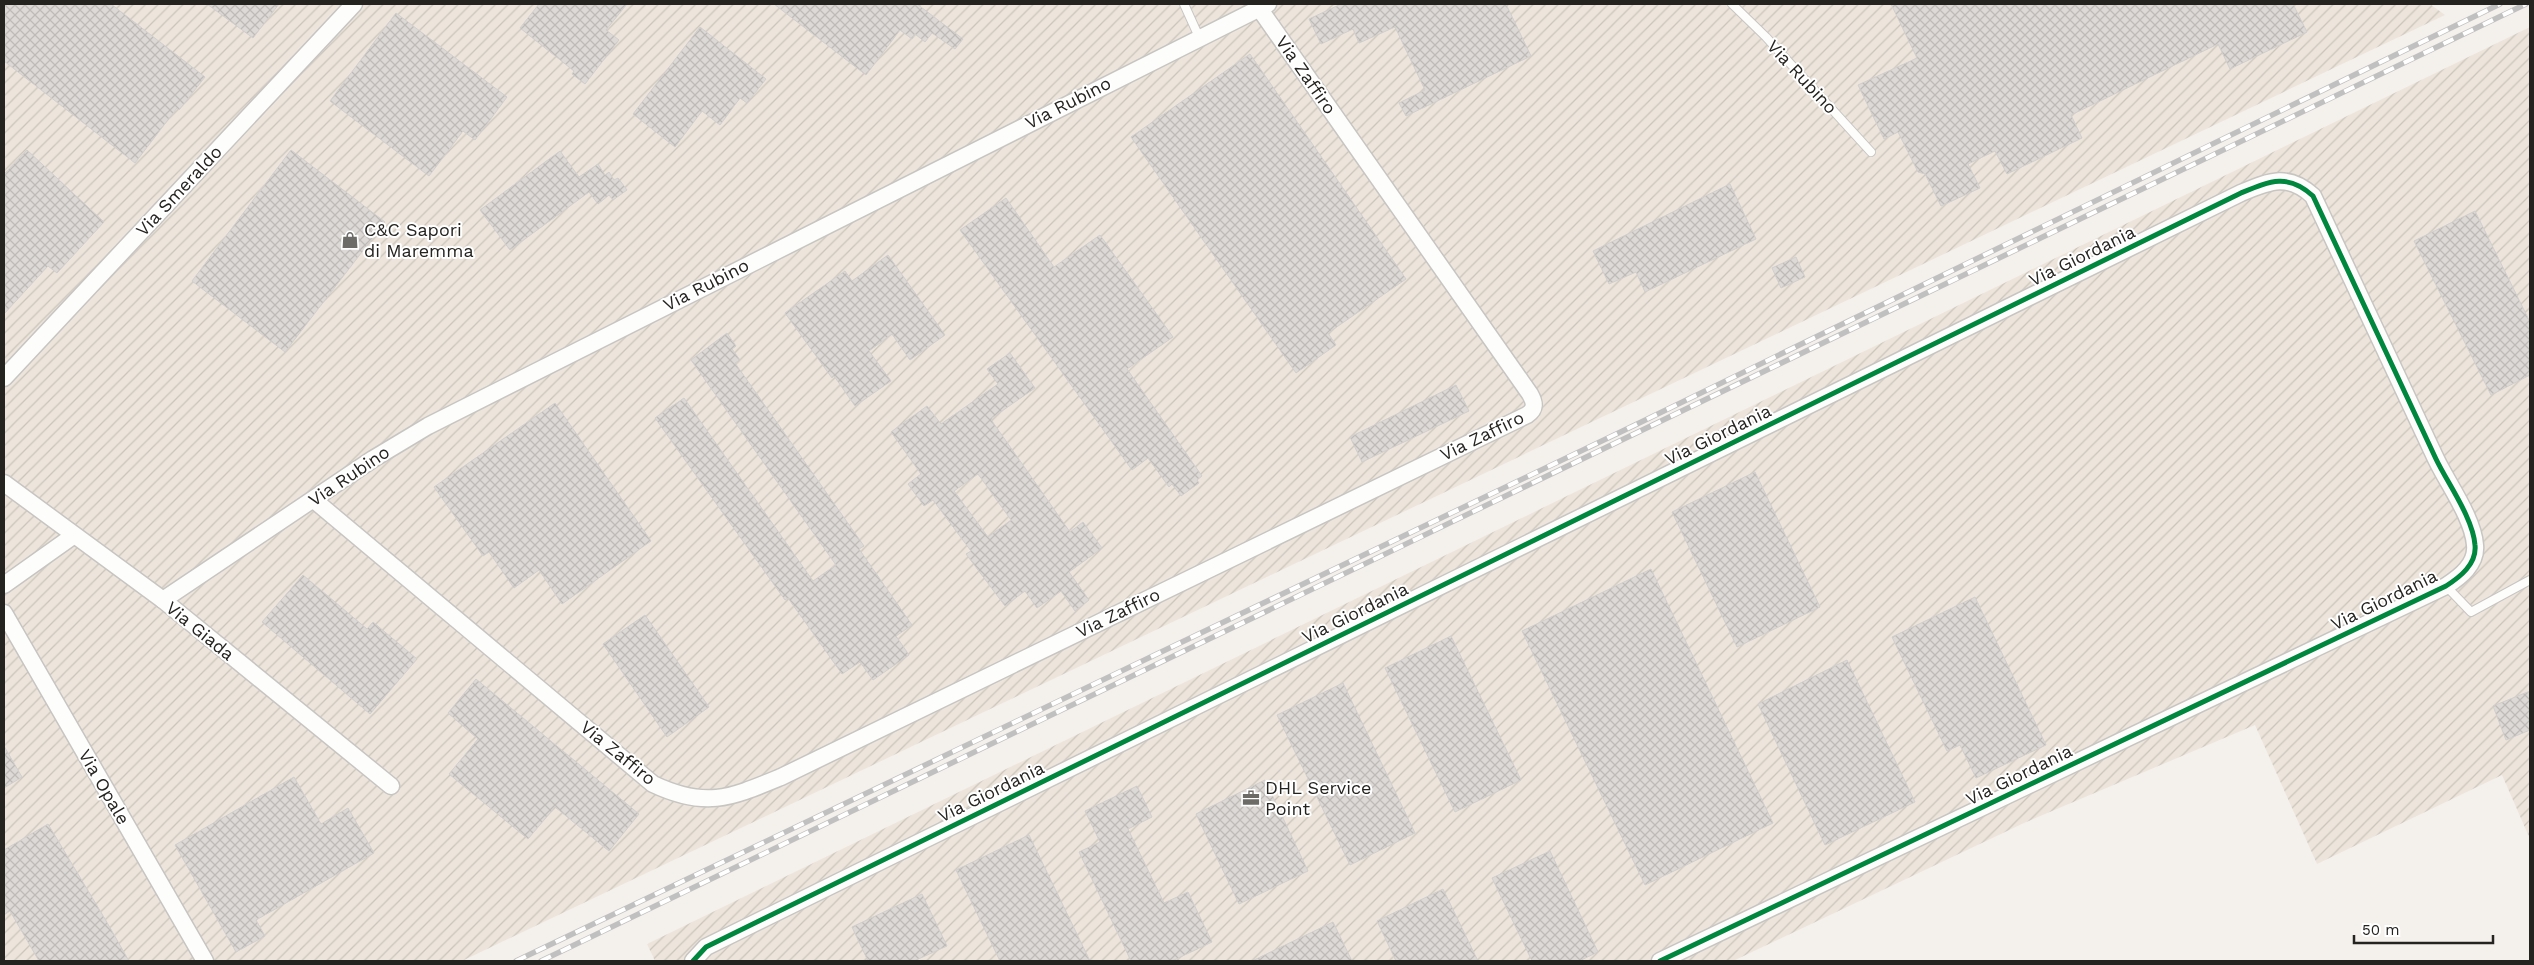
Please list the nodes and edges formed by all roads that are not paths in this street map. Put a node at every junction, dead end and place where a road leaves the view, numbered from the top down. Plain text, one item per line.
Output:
1 (354, 4) edge
2 (1184, 4) edge
3 (1732, 4) edge
4 (1264, 6) edge
5 (1199, 37) junction
6 (1871, 152) dead end
7 (4, 378) edge
8 (4, 483) edge
9 (314, 500) junction
10 (73, 536) junction
11 (2530, 580) edge
12 (4, 585) edge
13 (2446, 586) junction
14 (163, 600) junction
15 (4, 614) edge
16 (391, 786) dead end
17 (205, 961) edge
18 (693, 961) edge
19 (1660, 961) edge

1 - 7 street, Via Smeraldo
2 - 5 lane
3 - 6 lane, Via Rubino
4 - 5 street, Via Rubino
4 - 9 street, Via Zaffiro
5 - 9 street, Via Rubino
8 - 10 street, Via Giada
9 - 14 street, Via Rubino
10 - 12 street
10 - 14 street, Via Giada
11 - 13 lane
13 - 18 street, Via Giordania
13 - 19 street, Via Giordania
14 - 16 street, Via Giada
15 - 17 street, Via Opale

